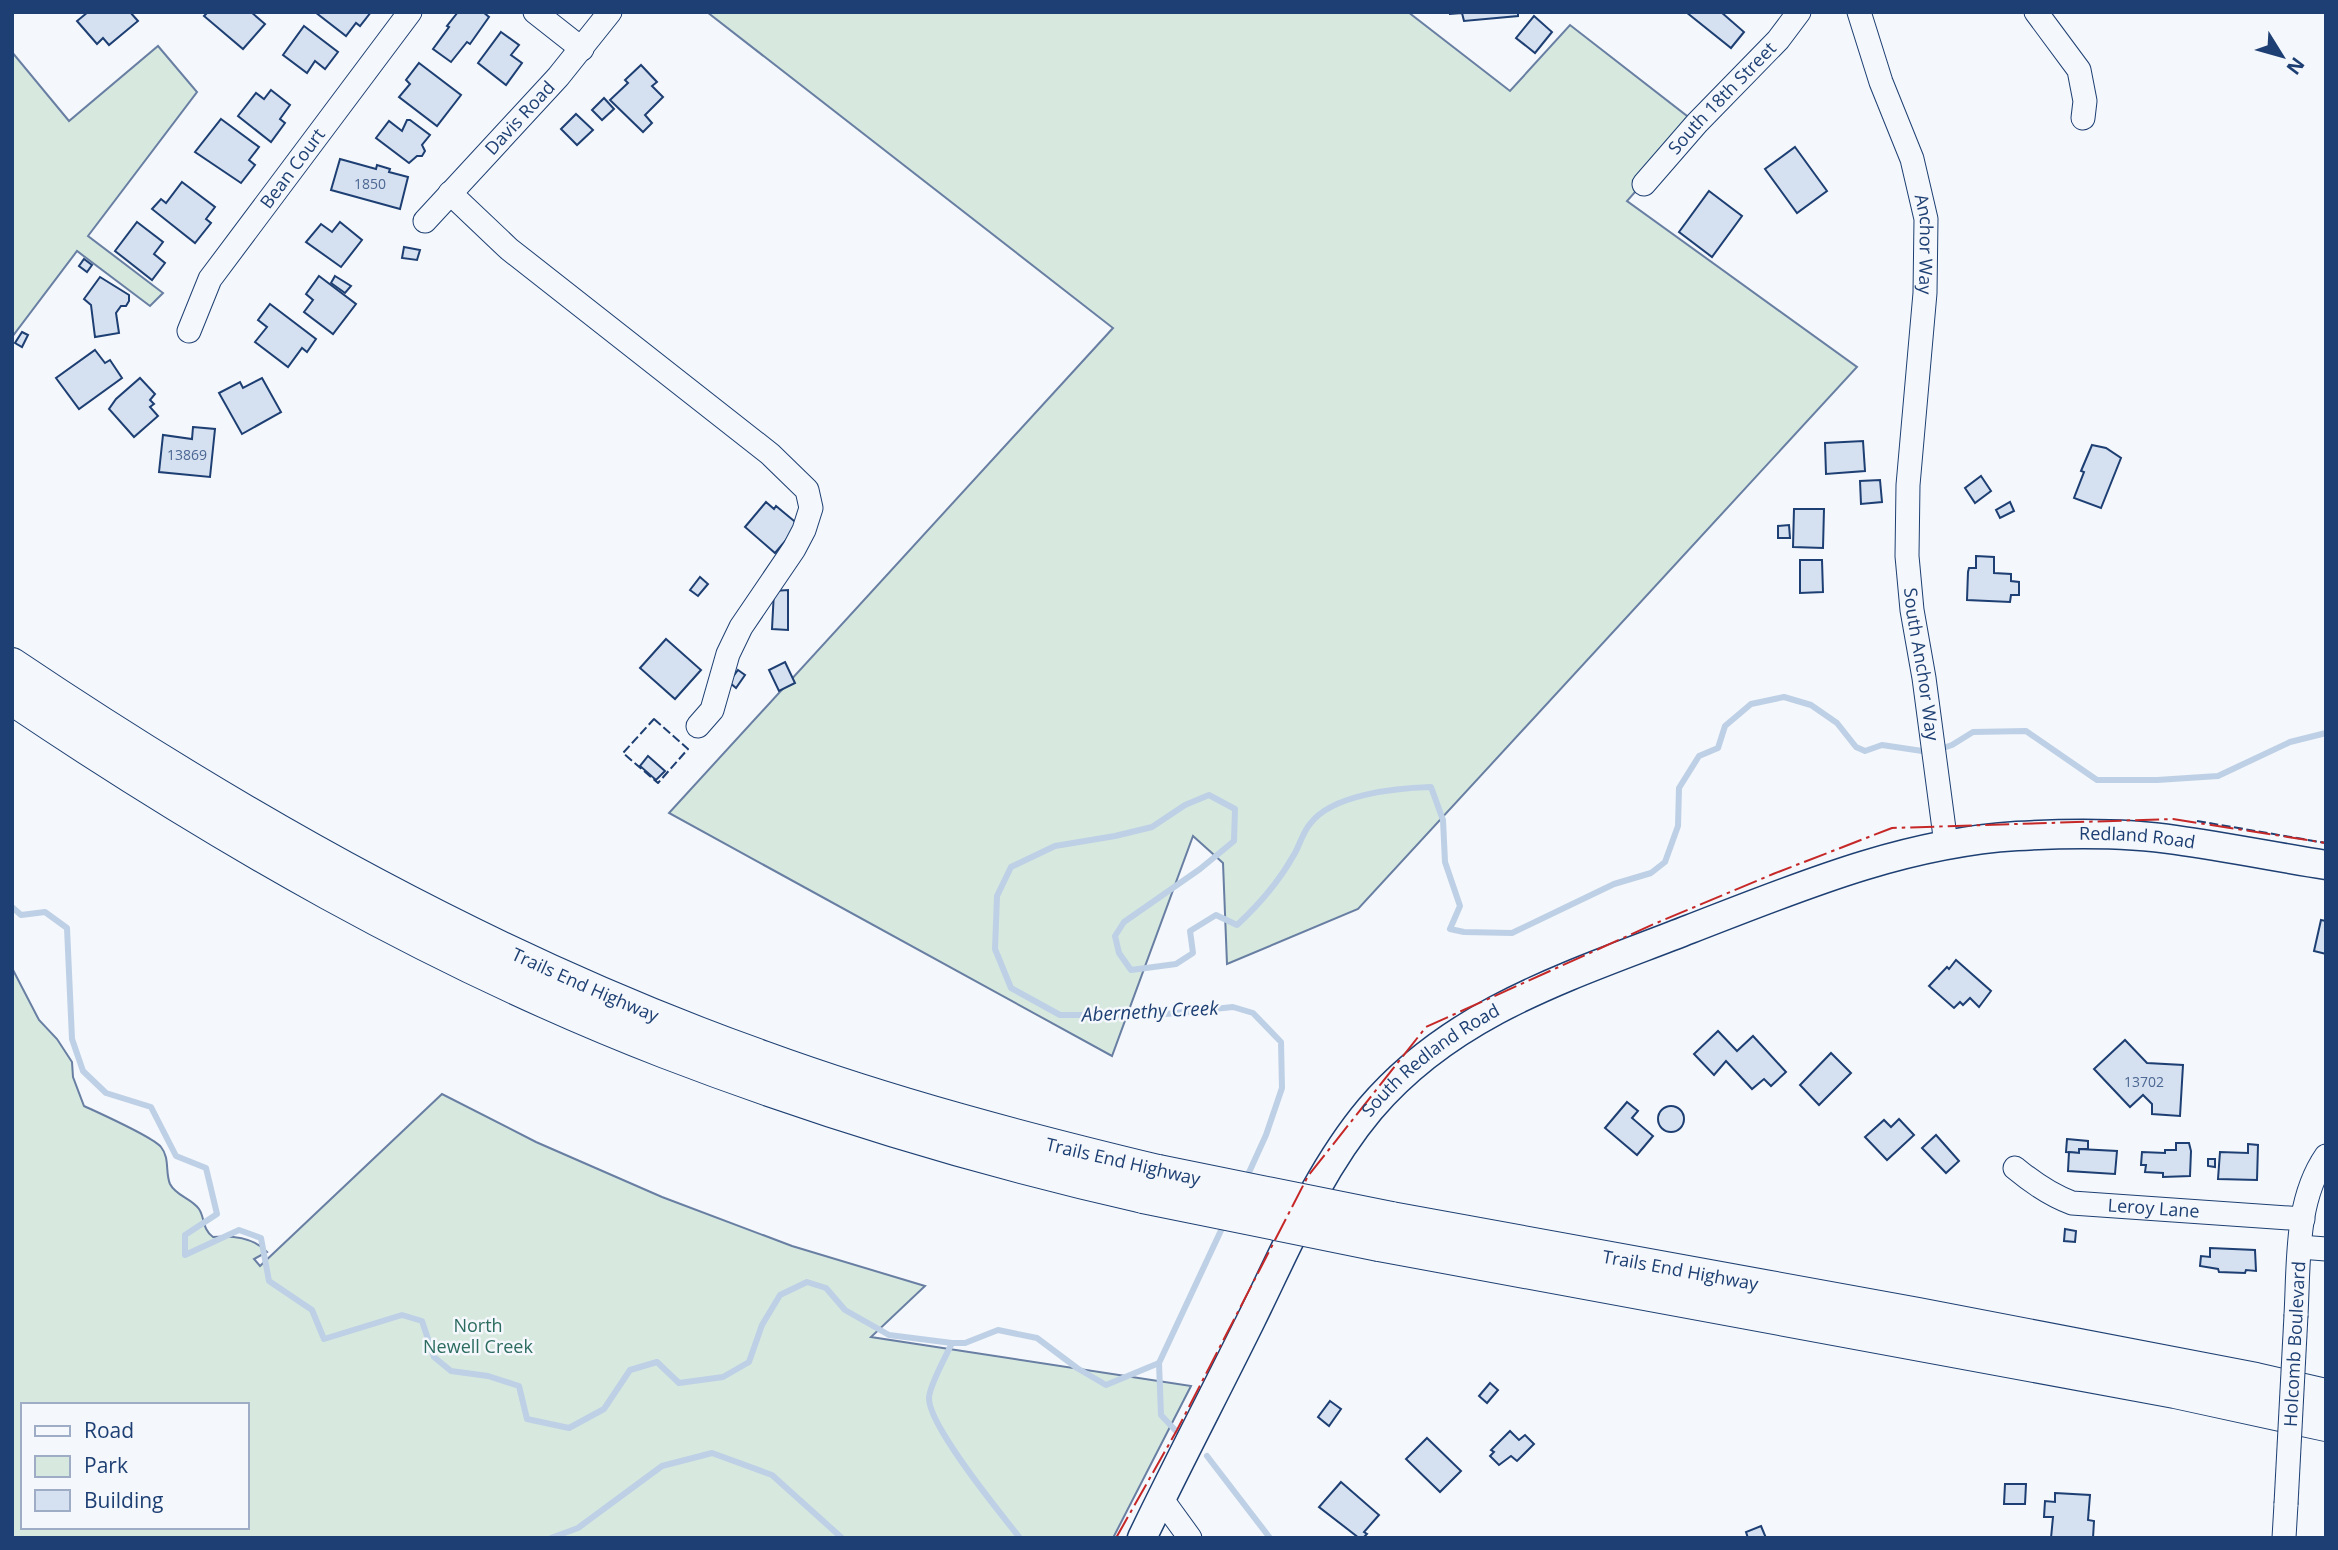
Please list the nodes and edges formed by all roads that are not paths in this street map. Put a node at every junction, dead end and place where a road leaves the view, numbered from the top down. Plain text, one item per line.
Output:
1 (410, 12) edge
2 (535, 12) edge
3 (610, 12) edge
4 (1799, 12) edge
5 (1859, 12) edge
6 (2036, 12) edge
7 (582, 48) junction
8 (2083, 118) dead end
9 (1644, 184) dead end
10 (450, 193) junction
11 (425, 221) dead end
12 (189, 331) dead end
13 (1908, 485) joint
14 (12, 664) edge
15 (12, 699) edge
16 (698, 726) dead end
17 (1946, 844) junction
18 (2326, 865) edge
19 (2326, 1156) edge
20 (2015, 1168) dead end
21 (1151, 1184) junction
22 (2303, 1219) junction
23 (1385, 1232) junction
24 (2300, 1247) junction
25 (2326, 1249) edge
26 (2326, 1395) edge
27 (2326, 1425) edge
28 (1161, 1498) junction
29 (1142, 1538) edge
30 (1190, 1538) edge
31 (2284, 1538) edge

1 - 12 street, Bean Court
2 - 7 street
3 - 7 street, Davis Road
4 - 9 street, South 18th Street
5 - 13 street, Anchor Way
6 - 8 street
7 - 10 street, Davis Road
10 - 11 street, Davis Road
10 - 16 street
13 - 17 street, South Anchor Way
14 - 21 highway, Trails End Highway
15 - 21 highway, Trails End Highway
17 - 18 main road, Redland Road
17 - 28 main road, South Redland Road
19 - 22 street, Holcomb Boulevard
20 - 22 street, Leroy Lane
21 - 23 highway, Trails End Highway, bridge
22 - 24 street, Holcomb Boulevard
23 - 26 highway, Trails End Highway
23 - 27 highway, Trails End Highway
24 - 25 street
24 - 31 street, Holcomb Boulevard, bridge
28 - 29 main road, South Redland Road
28 - 30 street

